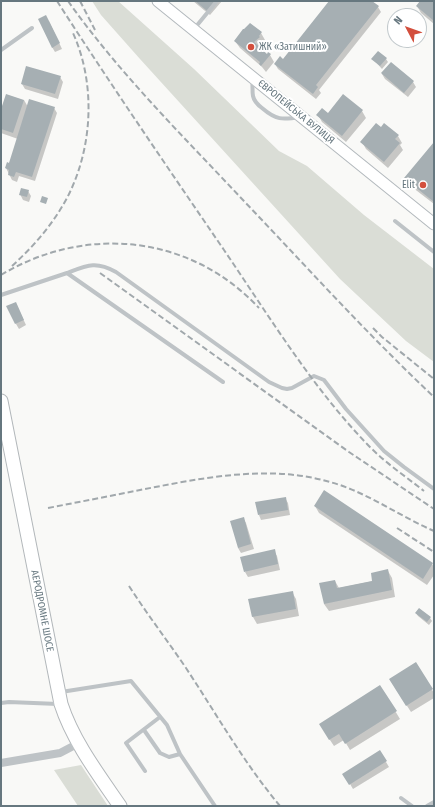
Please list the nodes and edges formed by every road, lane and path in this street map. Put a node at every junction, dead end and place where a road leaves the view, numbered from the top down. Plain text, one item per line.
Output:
1 (158, 1) edge
2 (217, 1) edge
3 (32, 28) dead end
4 (194, 29) junction
5 (1, 50) edge
6 (252, 78) junction
7 (301, 117) junction
8 (395, 221) dead end
9 (434, 224) edge
10 (434, 252) edge
11 (67, 273) junction
12 (1, 296) edge
13 (223, 382) dead end
14 (1, 401) edge
15 (434, 489) edge
16 (60, 698) junction
17 (1, 703) edge
18 (160, 717) junction
19 (144, 730) junction
20 (79, 743) junction
21 (180, 754) junction
22 (1, 763) edge
23 (145, 771) dead end
24 (401, 798) dead end
25 (434, 802) edge
26 (120, 806) edge
27 (215, 806) edge
28 (412, 806) edge
29 (427, 806) edge

1 - 4 main road, ЄВРОПЕЙСЬКА ВУЛИЦЯ
2 - 4 lane
3 - 5 lane
4 - 6 main road, ЄВРОПЕЙСЬКА ВУЛИЦЯ
6 - 7 main road, ЄВРОПЕЙСЬКА ВУЛИЦЯ
6 - 7 lane
7 - 9 main road, ЄВРОПЕЙСЬКА ВУЛИЦЯ
8 - 10 lane
11 - 12 lane
11 - 13 lane
11 - 15 lane
14 - 16 highway, АЕРОДРОМНЕ ШОСЕ
16 - 17 lane
16 - 18 lane
16 - 20 highway, АЕРОДРОМНЕ ШОСЕ
18 - 19 lane
18 - 21 lane
19 - 21 lane
19 - 23 lane
20 - 22 street
20 - 26 highway, АЕРОДРОМНЕ ШОСЕ
21 - 27 lane
24 - 28 lane
25 - 29 lane

